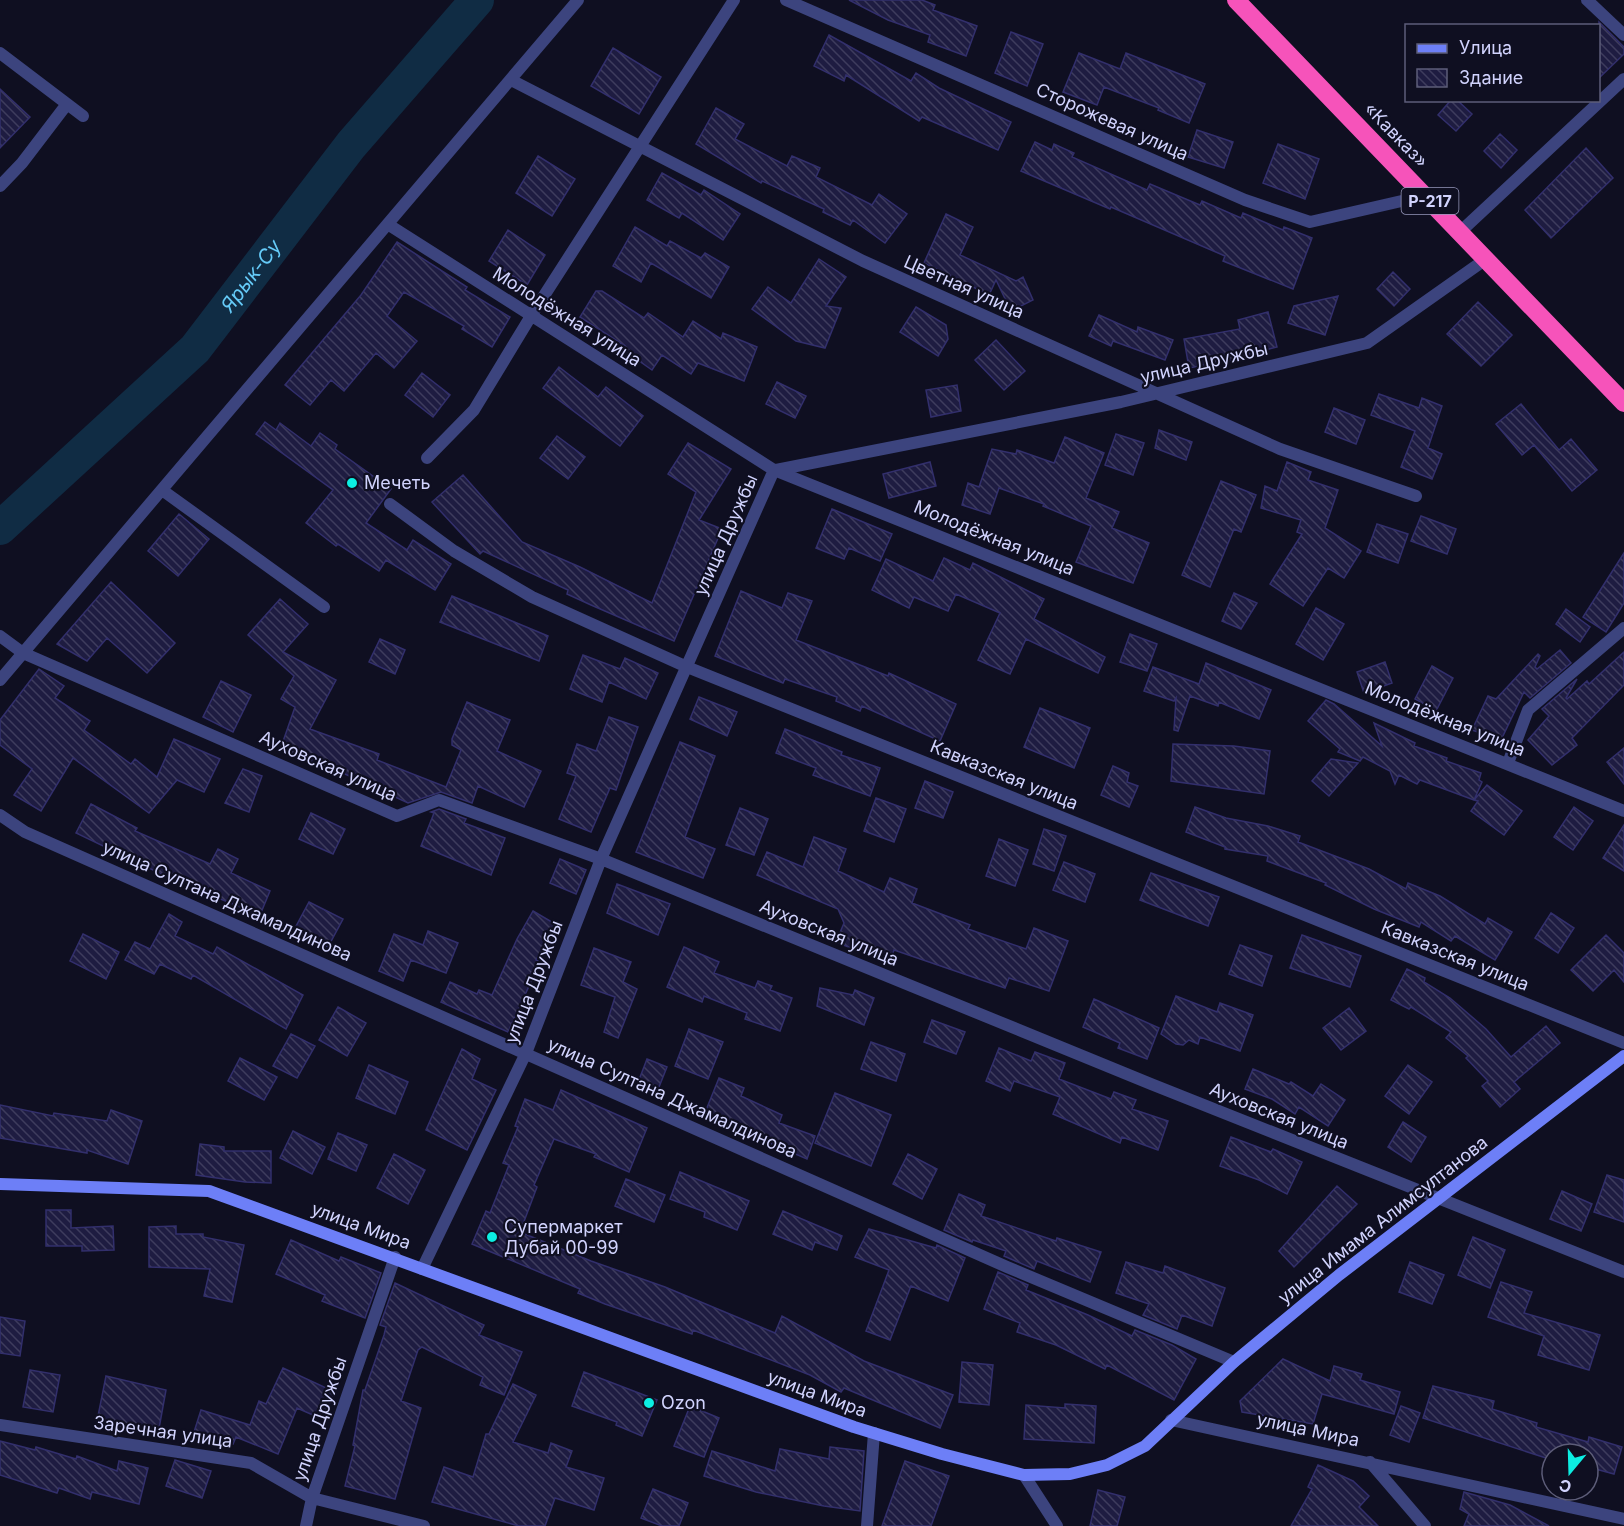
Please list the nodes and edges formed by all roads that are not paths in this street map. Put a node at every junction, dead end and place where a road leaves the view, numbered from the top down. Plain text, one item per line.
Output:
1 (578, 0) edge
2 (735, 0) edge
3 (786, 0) edge
4 (1236, 0) edge
5 (1587, 0) edge
6 (1624, 35) edge
7 (0, 53) edge
8 (1624, 79) edge
9 (511, 80) junction
10 (1600, 101) edge
11 (1599, 102) edge
12 (67, 104) junction
13 (83, 116) dead end
14 (639, 146) junction
15 (0, 186) edge
16 (1434, 204) junction
17 (389, 225) junction
18 (1460, 232) junction
19 (1486, 259) junction
20 (531, 316) junction
21 (1157, 393) junction
22 (1624, 403) edge
23 (427, 458) dead end
24 (774, 470) junction
25 (162, 490) junction
26 (1416, 496) dead end
27 (390, 504) dead end
28 (324, 607) dead end
29 (1624, 628) edge
30 (0, 636) edge
31 (20, 651) junction
32 (687, 667) junction
33 (0, 680) edge
34 (1508, 763) junction
35 (1624, 811) edge
36 (0, 815) edge
37 (601, 858) junction
38 (1624, 1043) edge
39 (526, 1053) junction
40 (1624, 1056) edge
41 (0, 1184) edge
42 (1439, 1198) junction
43 (395, 1257) junction
44 (422, 1269) junction
45 (1624, 1272) edge
46 (1234, 1362) junction
47 (1172, 1420) junction
48 (0, 1425) edge
49 (874, 1433) junction
50 (1370, 1462) junction
51 (1024, 1475) junction
52 (312, 1498) junction
53 (1624, 1519) edge
54 (306, 1526) edge
55 (424, 1526) edge
56 (867, 1526) edge
57 (1057, 1526) edge
58 (1425, 1526) edge

1 - 9 street
2 - 14 street
3 - 16 street, Сторожевая улица
4 - 16 highway, «Кавказ» / Р-217
5 - 6 street
7 - 12 street
8 - 10 street
9 - 14 street, Цветная улица
9 - 17 street
11 - 18 street
12 - 13 street
12 - 15 street
14 - 20 street
14 - 21 street, Цветная улица
16 - 18 highway, «Кавказ» / Р-217
17 - 20 street, Молодёжная улица
17 - 25 street
18 - 19 highway, «Кавказ» / Р-217
19 - 21 street, улица Дружбы
19 - 22 highway, «Кавказ» / Р-217
20 - 23 street
20 - 24 street, Молодёжная улица
21 - 24 street, улица Дружбы
21 - 26 street, Цветная улица
24 - 32 street, улица Дружбы
24 - 34 street, Молодёжная улица
25 - 28 street
25 - 31 street
27 - 32 street, Кавказская улица
29 - 34 street
30 - 31 street, Ауховская улица
31 - 33 street
31 - 37 street, Ауховская улица
32 - 37 street, улица Дружбы
32 - 38 street, Кавказская улица
34 - 35 street, Молодёжная улица
36 - 39 street, улица Султана Джамалдинова
37 - 39 street, улица Дружбы
37 - 42 street, Ауховская улица
39 - 44 street, улица Дружбы
39 - 46 street, улица Султана Джамалдинова
40 - 42 main road, улица Имама Алимсултанова
41 - 43 main road, улица Мира
42 - 45 street, Ауховская улица
42 - 46 main road, улица Имама Алимсултанова
43 - 44 main road, улица Мира
43 - 52 street, улица Дружбы
44 - 49 main road, улица Мира
46 - 47 main road, улица Имама Алимсултанова
47 - 50 street, улица Мира
47 - 51 main road, улица Мира
48 - 52 street, Заречная улица
49 - 51 main road, улица Мира
49 - 56 street
50 - 53 street, улица Мира
50 - 58 street
51 - 57 street
52 - 54 street, улица Дружбы
52 - 55 street, Заречная улица

